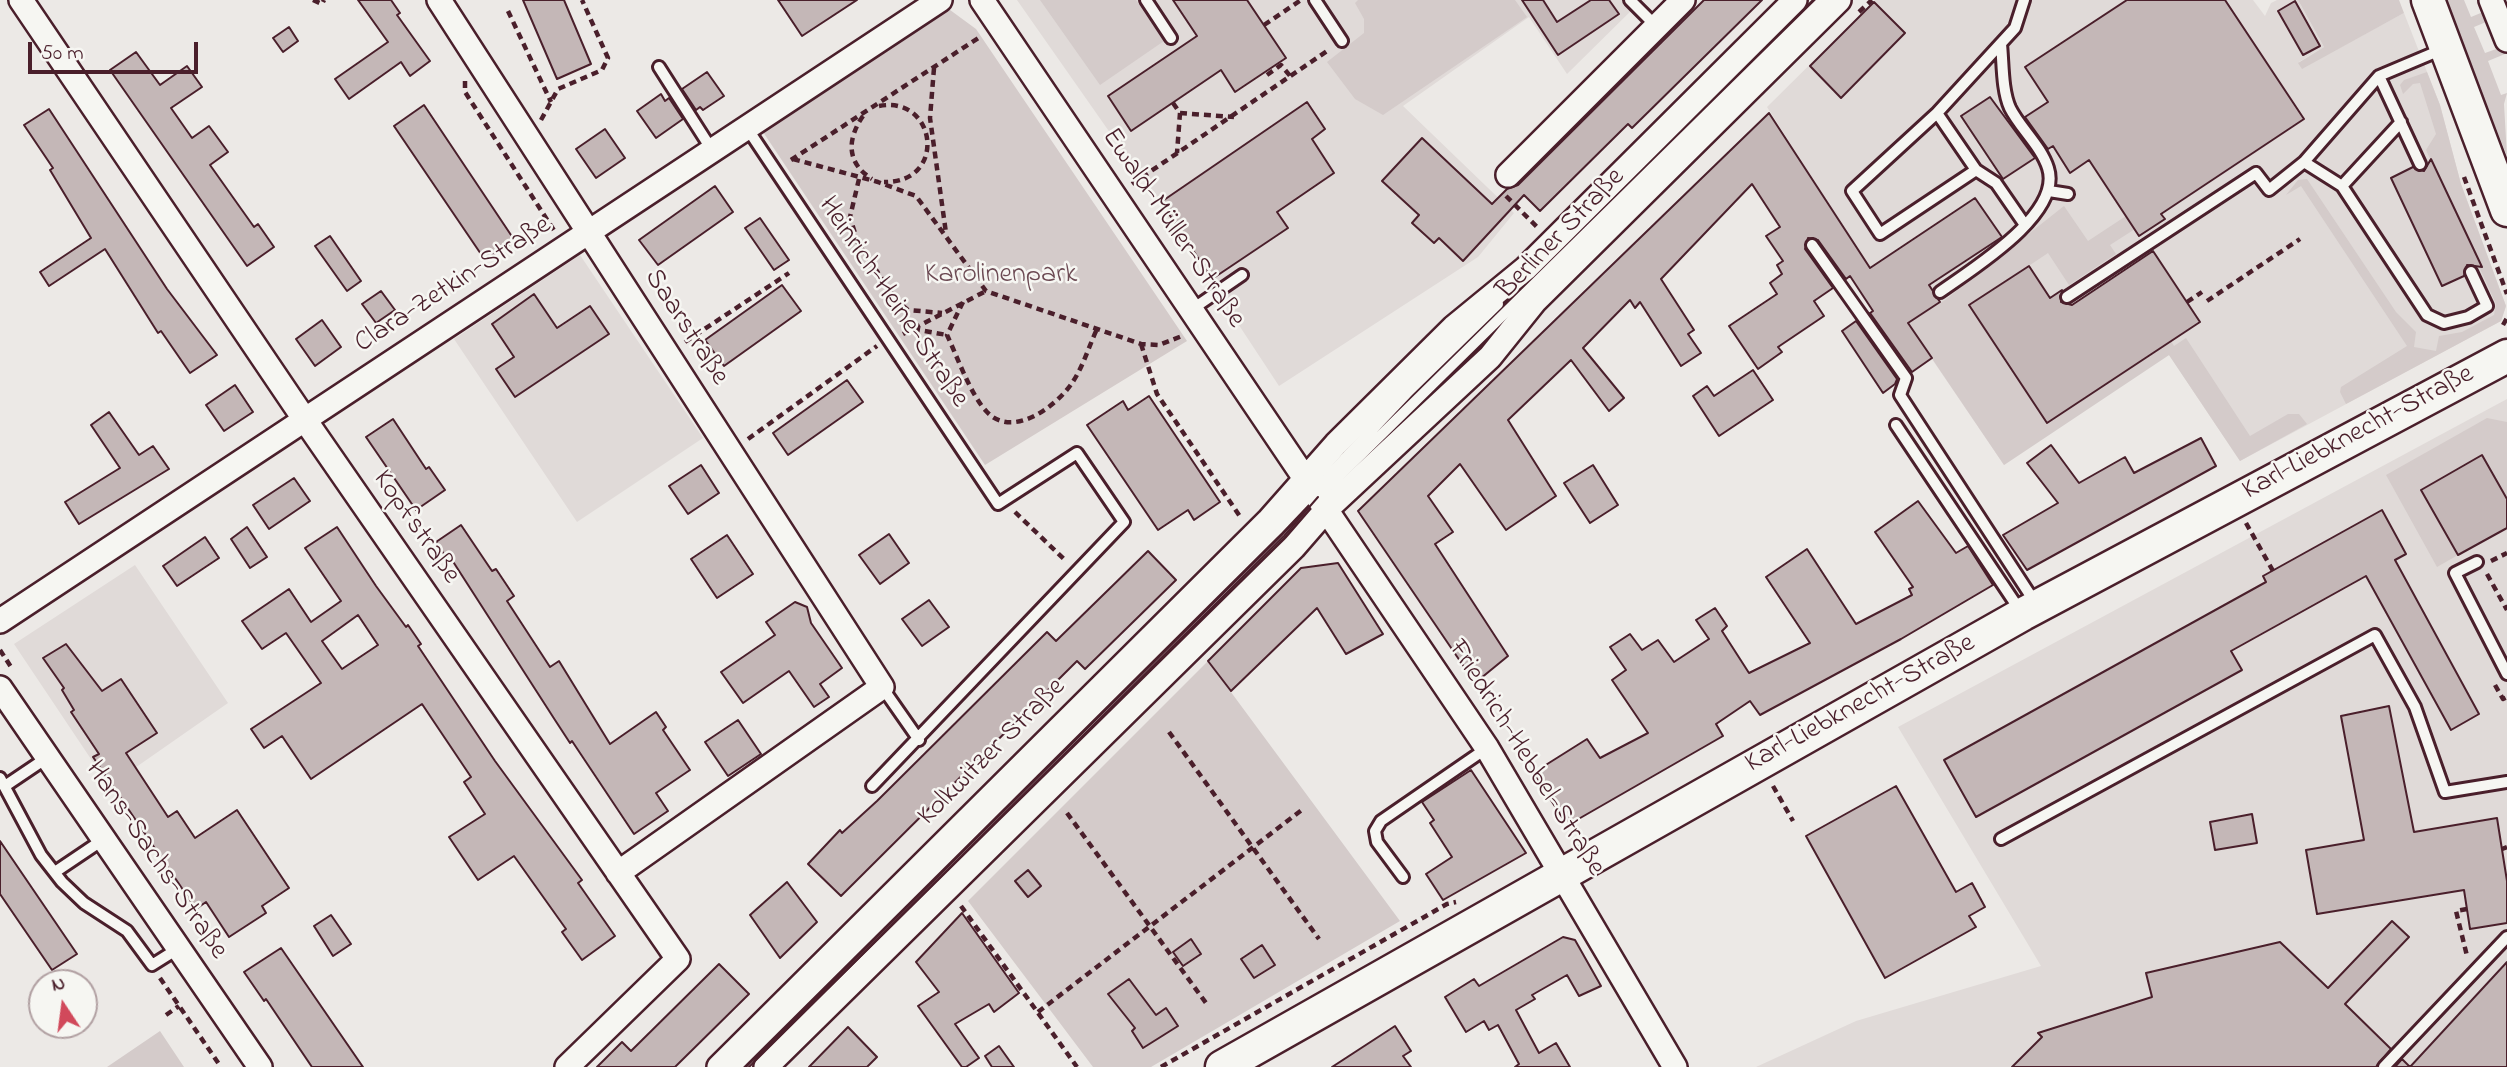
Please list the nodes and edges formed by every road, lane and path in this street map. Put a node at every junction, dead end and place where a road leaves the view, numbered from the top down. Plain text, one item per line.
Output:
1 (21, 0) edge
2 (439, 0) edge
3 (582, 0) edge
4 (940, 0) edge
5 (982, 0) edge
6 (1146, 0) edge
7 (1301, 0) edge
8 (1315, 0) edge
9 (1630, 0) edge
10 (1683, 0) edge
11 (1795, 0) edge
12 (1807, 0) edge
13 (1823, 0) edge
14 (1839, 0) edge
15 (2024, 0) edge
16 (2428, 0) edge
17 (2491, 0) edge
18 (508, 11) dead end
19 (999, 25) junction
20 (1264, 25) dead end
21 (1656, 26) junction
22 (1171, 38) dead end
23 (2507, 40) edge
24 (1342, 41) joint
25 (2001, 44) junction
26 (2446, 48) junction
27 (659, 67) dead end
28 (934, 67) junction
29 (1267, 75) dead end
30 (2379, 76) junction
31 (1291, 77) junction
32 (551, 102) junction
33 (1173, 103) dead end
34 (874, 107) junction
35 (866, 113) junction
36 (1180, 113) junction
37 (1937, 113) junction
38 (1235, 117) junction
39 (2401, 122) junction
40 (747, 128) junction
41 (529, 141) junction
42 (712, 150) junction
43 (1177, 154) junction
44 (793, 159) junction
45 (2304, 162) junction
46 (2420, 164) dead end
47 (1976, 170) junction
48 (776, 171) junction
49 (1508, 175) joint
50 (859, 179) junction
51 (878, 182) junction
52 (2342, 186) junction
53 (2049, 191) junction
54 (2067, 194) dead end
55 (1114, 196) junction
56 (2507, 210) edge
57 (2025, 225) junction
58 (588, 233) junction
59 (1543, 233) dead end
60 (946, 234) junction
61 (2300, 239) dead end
62 (1812, 245) dead end
63 (2471, 272) dead end
64 (789, 273) dead end
65 (1242, 275) dead end
66 (986, 291) junction
67 (1940, 292) dead end
68 (2202, 292) dead end
69 (2067, 297) dead end
70 (2207, 300) dead end
71 (962, 302) junction
72 (2187, 302) dead end
73 (942, 313) junction
74 (1196, 317) junction
75 (2507, 318) edge
76 (2503, 324) dead end
77 (912, 329) junction
78 (1097, 329) junction
79 (947, 335) junction
80 (889, 340) junction
81 (1141, 344) junction
82 (667, 354) junction
83 (2507, 356) edge
84 (304, 420) junction
85 (1896, 425) dead end
86 (730, 452) junction
87 (1316, 493) junction
88 (1013, 510) dead end
89 (1243, 521) dead end
90 (2246, 523) dead end
91 (2507, 553) edge
92 (2494, 560) dead end
93 (2480, 564) joint
94 (1078, 570) junction
95 (2273, 571) dead end
96 (2030, 610) junction
97 (2507, 610) edge
98 (0, 621) edge
99 (2507, 674) edge
100 (882, 687) junction
101 (0, 688) edge
102 (1169, 732) dead end
103 (919, 740) junction
104 (1487, 748) junction
105 (48, 757) junction
106 (3, 782) edge
107 (2507, 782) edge
108 (872, 786) dead end
109 (1773, 786) dead end
110 (1303, 809) dead end
111 (1067, 813) dead end
112 (1793, 821) dead end
113 (104, 839) junction
114 (2001, 839) dead end
115 (1253, 847) junction
116 (54, 872) junction
117 (618, 873) junction
118 (1562, 873) junction
119 (1403, 877) dead end
120 (958, 902) dead end
121 (1447, 904) dead end
122 (2467, 909) dead end
123 (1149, 927) junction
124 (2507, 937) edge
125 (1320, 939) dead end
126 (178, 948) junction
127 (152, 965) junction
128 (2472, 974) junction
129 (1206, 1003) dead end
130 (179, 1006) junction
131 (1038, 1012) junction
132 (166, 1015) dead end
133 (221, 1067) edge
134 (260, 1067) edge
135 (567, 1067) edge
136 (719, 1067) edge
137 (736, 1067) edge
138 (766, 1067) edge
139 (1077, 1067) edge
140 (1161, 1067) edge
141 (1222, 1067) edge
142 (1675, 1067) edge
143 (2384, 1067) edge

1 - 84 street, Kopfstraße
2 - 41 street, Saarstraße
3 - 32 path
4 - 40 street, Clara-Zetkin-Straße
5 - 19 street, Ewald-Müller-Straße
6 - 22 lane
7 - 20 path
8 - 24 lane
9 - 21 lane
10 - 21 street
11 - 87 street, Berliner Straße
12 - 87 lane
13 - 87 lane
14 - 87 street, Berliner Straße
15 - 25 lane
16 - 26 main road
17 - 23 street
18 - 32 path
19 - 28 path
19 - 55 street, Ewald-Müller-Straße
21 - 49 street
24 - 31 path
25 - 37 lane
25 - 53 lane
26 - 30 lane
26 - 56 main road
27 - 42 lane
28 - 34 path
28 - 60 path
29 - 31 path
30 - 39 lane
30 - 45 lane
31 - 38 path
32 - 41 path
33 - 36 path
34 - 35 path
34 - 51 path
35 - 44 path
35 - 51 path
36 - 38 path
36 - 43 path
37 - 47 lane
37 - 47 lane
38 - 43 path
39 - 46 lane
39 - 52 lane
40 - 42 street, Clara-Zetkin-Straße
40 - 48 lane, Heinrich-Heine-Straße
41 - 58 street, Saarstraße
42 - 58 street, Clara-Zetkin-Straße
43 - 55 path
44 - 48 path
44 - 50 path
45 - 52 lane
45 - 69 lane
47 - 57 lane
48 - 80 lane, Heinrich-Heine-Straße
49 - 59 path
50 - 51 path
50 - 73 path
51 - 60 path
52 - 63 lane
53 - 54 lane
53 - 57 lane
55 - 74 street, Ewald-Müller-Straße
57 - 67 lane
58 - 82 street, Saarstraße
58 - 84 street, Clara-Zetkin-Straße
60 - 66 path
61 - 70 path
62 - 96 lane
64 - 82 path
65 - 74 lane
66 - 71 path
66 - 78 path
68 - 72 path
71 - 73 path
71 - 79 path
73 - 77 path
74 - 81 path
74 - 87 street, Ewald-Müller-Straße
75 - 76 path
77 - 79 path
77 - 80 path
78 - 79 path
78 - 81 path
80 - 86 path
80 - 94 lane, Heinrich-Heine-Straße
81 - 89 path
82 - 86 street, Saarstraße
83 - 96 main road, Karl-Liebknecht-Straße
84 - 98 street, Clara-Zetkin-Straße
84 - 117 street, Kopfstraße
85 - 96 lane
86 - 100 street, Saarstraße
87 - 104 street, Friedrich-Hebbel-Straße
87 - 136 street, Kolkwitzer Straße
87 - 137 lane
87 - 138 street
88 - 94 path
90 - 95 path
91 - 92 path
93 - 97 path
93 - 99 lane
94 - 103 lane
96 - 118 main road, Karl-Liebknecht-Straße
100 - 103 lane, Saarstraße
100 - 117 street
101 - 105 street, Hans-Sachs-Straße
102 - 115 path
103 - 108 lane
104 - 118 street, Friedrich-Hebbel-Straße
104 - 119 lane
105 - 106 lane
105 - 113 street, Hans-Sachs-Straße
106 - 116 lane
107 - 114 lane
109 - 112 path
110 - 115 path
111 - 123 path
113 - 116 lane
113 - 126 street, Hans-Sachs-Straße
115 - 123 path
115 - 125 path
116 - 127 lane
117 - 135 street, Kopfstraße
118 - 141 main road, Karl-Liebknecht-Straße
118 - 142 street, Friedrich-Hebbel-Straße
120 - 131 path
121 - 140 path
122 - 128 path
123 - 129 path
123 - 131 path
124 - 128 lane
126 - 127 lane
126 - 134 street, Hans-Sachs-Straße
127 - 130 path
128 - 143 lane
130 - 132 path
130 - 133 path
131 - 139 path

